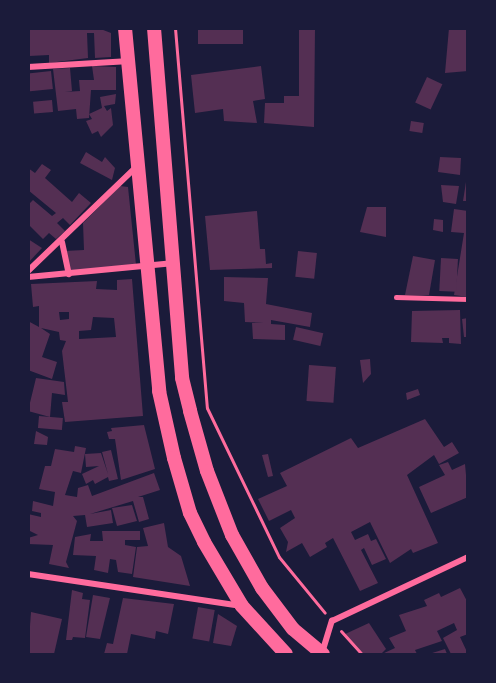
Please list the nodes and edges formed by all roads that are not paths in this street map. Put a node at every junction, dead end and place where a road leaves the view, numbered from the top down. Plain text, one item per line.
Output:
1 (125, 28) edge
2 (154, 28) edge
3 (130, 62) junction
4 (28, 67) edge
5 (140, 163) junction
6 (62, 242) junction
7 (174, 263) junction
8 (147, 267) junction
9 (28, 272) edge
10 (69, 274) junction
11 (28, 277) edge
12 (396, 297) dead end
13 (468, 299) edge
14 (468, 557) edge
15 (28, 574) edge
16 (242, 606) junction
17 (286, 654) edge
18 (323, 654) edge

1 - 3 main road
2 - 7 main road
3 - 4 street
3 - 5 main road
5 - 6 street
5 - 8 main road
6 - 9 street
6 - 10 street
7 - 8 street
7 - 18 main road
8 - 10 street
8 - 16 main road
10 - 11 street
12 - 13 lane
14 - 18 street
15 - 16 street
16 - 17 main road

